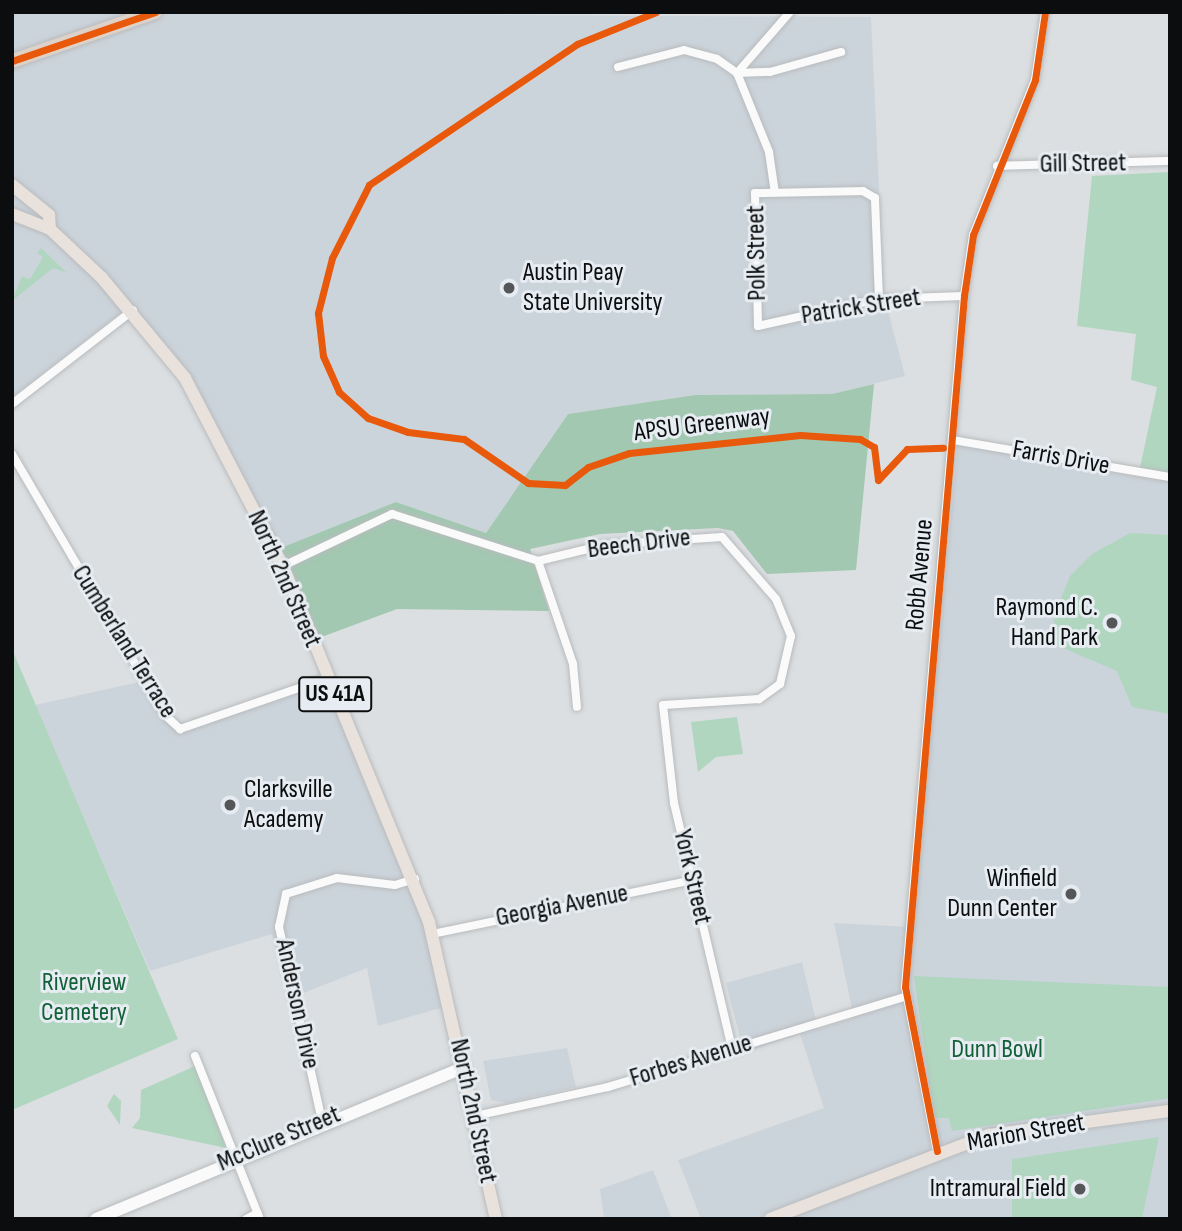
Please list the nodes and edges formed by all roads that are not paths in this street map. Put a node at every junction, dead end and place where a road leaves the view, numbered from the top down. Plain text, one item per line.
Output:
1 (155, 12) edge
2 (790, 12) edge
3 (1045, 12) edge
4 (841, 52) dead end
5 (12, 61) edge
6 (618, 67) dead end
7 (737, 73) junction
8 (1170, 161) edge
9 (997, 166) junction
10 (12, 185) edge
11 (775, 192) junction
12 (12, 214) edge
13 (50, 229) junction
14 (964, 296) junction
15 (879, 299) junction
16 (133, 310) junction
17 (758, 326) joint
18 (12, 404) edge
19 (953, 440) junction
20 (12, 454) edge
21 (1170, 477) edge
22 (538, 561) junction
23 (283, 566) junction
24 (328, 678) junction
25 (663, 705) joint
26 (577, 707) dead end
27 (415, 879) junction
28 (693, 880) junction
29 (432, 934) junction
30 (905, 997) junction
31 (732, 1048) junction
32 (195, 1056) dead end
33 (464, 1067) junction
34 (1170, 1111) edge
35 (475, 1116) junction
36 (322, 1121) junction
37 (937, 1151) junction
38 (233, 1158) junction
39 (259, 1216) edge
40 (96, 1219) edge
41 (246, 1219) edge
42 (496, 1219) edge
43 (770, 1219) edge

1 - 5 highway
2 - 7 street
3 - 9 street, Robb Avenue
4 - 7 street
6 - 7 street
7 - 11 street
8 - 9 street, Gill Street
9 - 14 street, Robb Avenue
10 - 13 main road, North 2nd Street / US 41A
11 - 15 street, Polk Street
11 - 17 street, Polk Street
12 - 13 main road, North 2nd Street / US 41A
13 - 16 main road, North 2nd Street / US 41A
14 - 15 street, Patrick Street
14 - 19 street, Robb Avenue
15 - 17 street, Patrick Street
16 - 18 street
16 - 23 main road, North 2nd Street / US 41A
19 - 21 street, Farris Drive
19 - 30 street, Robb Avenue
20 - 24 street, Cumberland Terrace
22 - 23 street
22 - 25 street, Beech Drive
22 - 26 street
23 - 24 main road, North 2nd Street / US 41A
24 - 27 main road, North 2nd Street / US 41A
25 - 28 street, York Street
27 - 29 main road, North 2nd Street / US 41A
27 - 36 street, Anderson Drive
28 - 29 street, Georgia Avenue
28 - 31 street, York Street
29 - 33 main road, North 2nd Street / US 41A
30 - 31 street, Forbes Avenue
30 - 37 street, Robb Avenue
31 - 35 street, Forbes Avenue
32 - 38 street
33 - 35 main road, North 2nd Street / US 41A
33 - 36 main road, McClure Street
34 - 37 main road, Marion Street
35 - 42 main road, North 2nd Street / US 41A
36 - 38 main road, McClure Street
37 - 43 main road, Marion Street
38 - 39 street
38 - 40 main road, McClure Street
39 - 41 street

